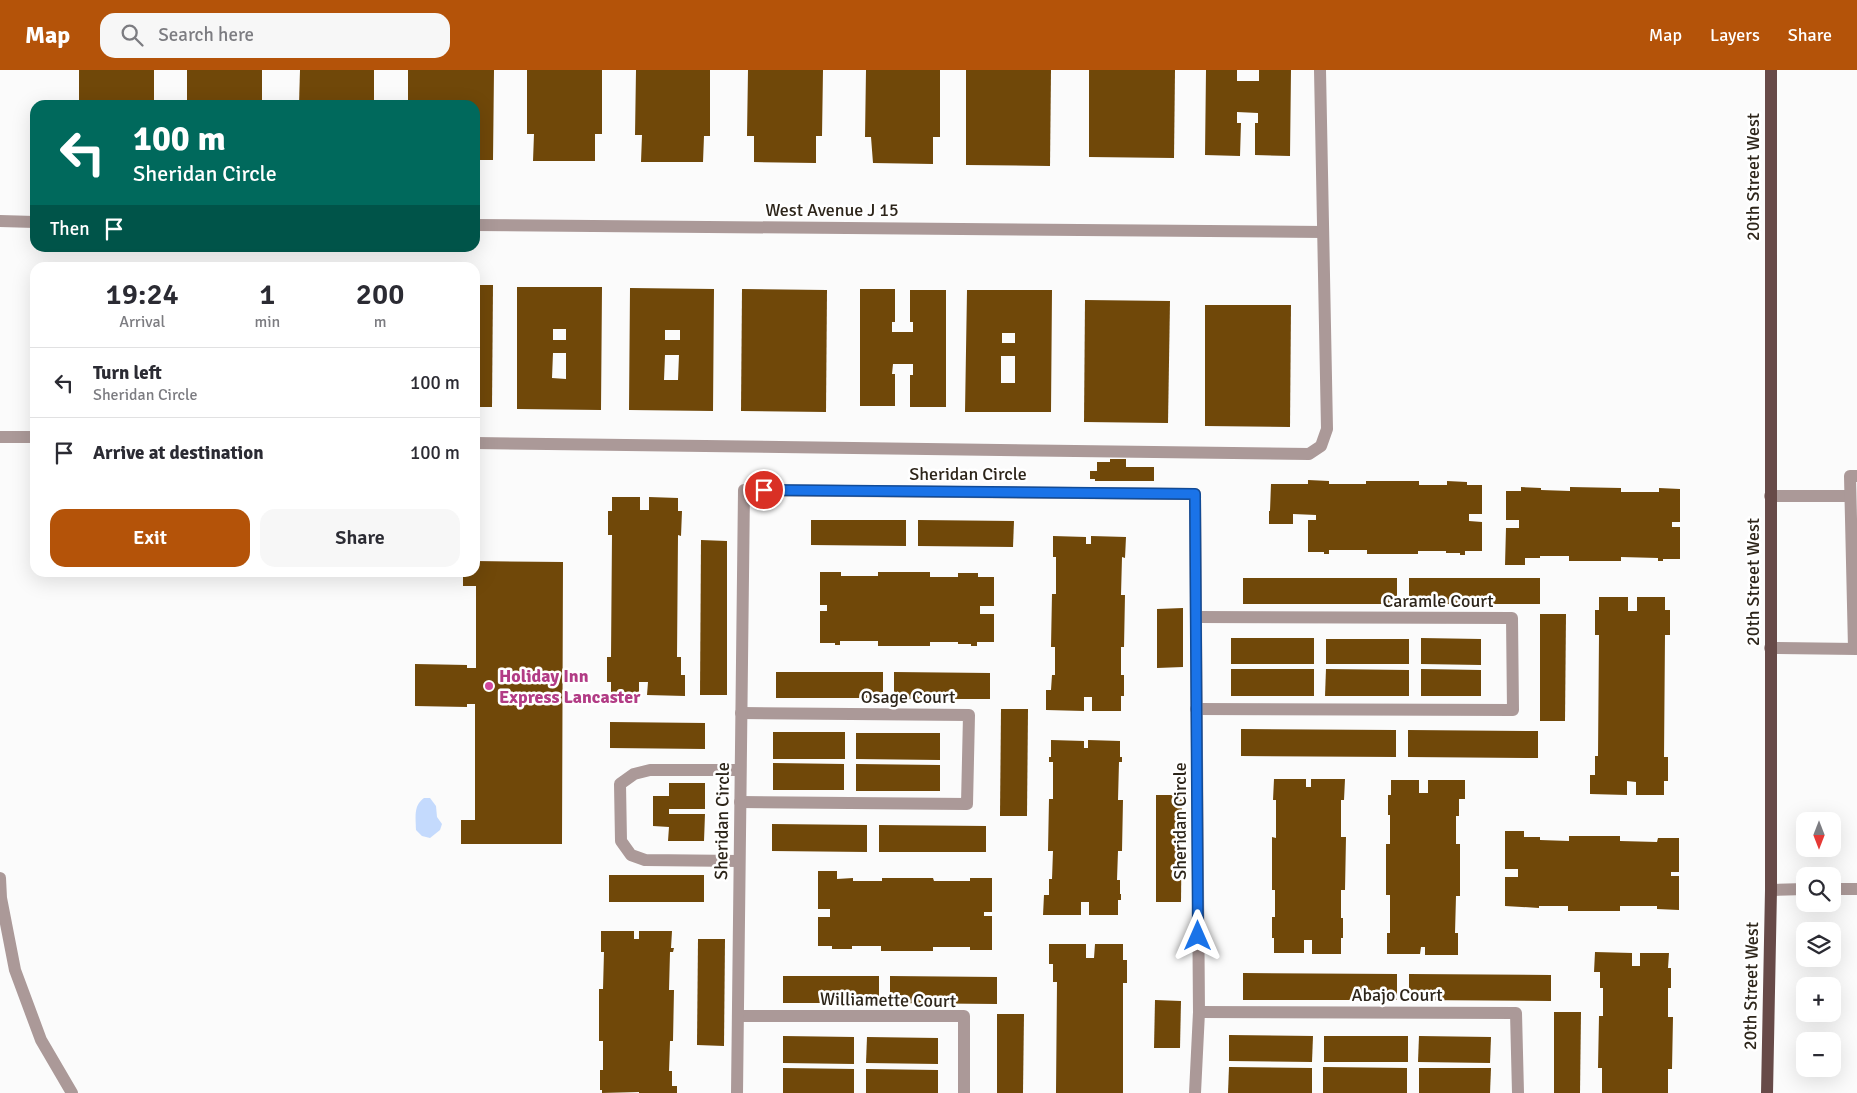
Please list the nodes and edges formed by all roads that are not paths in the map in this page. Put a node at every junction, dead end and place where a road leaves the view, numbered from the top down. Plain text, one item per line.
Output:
1 (1320, 70) edge
2 (1771, 70) edge
3 (0, 222) edge
4 (30, 222) edge
5 (480, 225) edge
6 (1323, 232) junction
7 (0, 437) edge
8 (30, 438) edge
9 (480, 444) edge
10 (1857, 476) edge
11 (1770, 496) junction
12 (1850, 496) junction
13 (1196, 617) junction
14 (1770, 648) junction
15 (1856, 649) edge
16 (1196, 709) junction
17 (741, 713) junction
18 (740, 770) junction
19 (740, 802) junction
20 (739, 861) junction
21 (0, 878) edge
22 (1841, 889) edge
23 (1857, 889) edge
24 (1771, 890) junction
25 (1796, 890) edge
26 (1199, 1012) junction
27 (738, 1016) junction
28 (72, 1093) edge
29 (737, 1093) edge
30 (964, 1093) edge
31 (1195, 1093) edge
32 (1518, 1093) edge
33 (1767, 1093) edge

1 - 6 street
2 - 11 main road, 20th Street West
3 - 4 street
5 - 6 street, West Avenue J 15
6 - 9 street
7 - 8 street
10 - 12 street
11 - 12 street
11 - 14 main road, 20th Street West
12 - 15 street
13 - 16 street, Sheridan Circle
13 - 16 street, Caramle Court
13 - 17 street, Sheridan Circle
14 - 15 street
14 - 24 main road, 20th Street West
16 - 26 street, Sheridan Circle
17 - 18 street, Sheridan Circle
17 - 19 street, Osage Court
18 - 19 street, Sheridan Circle
18 - 20 street
19 - 20 street, Sheridan Circle
20 - 27 street, Sheridan Circle
21 - 28 street
22 - 23 street
24 - 25 street
24 - 33 main road, 20th Street West
26 - 31 street, Sheridan Circle
26 - 32 street, Abajo Court
27 - 29 street, Sheridan Circle
27 - 30 street, Williamette Court

